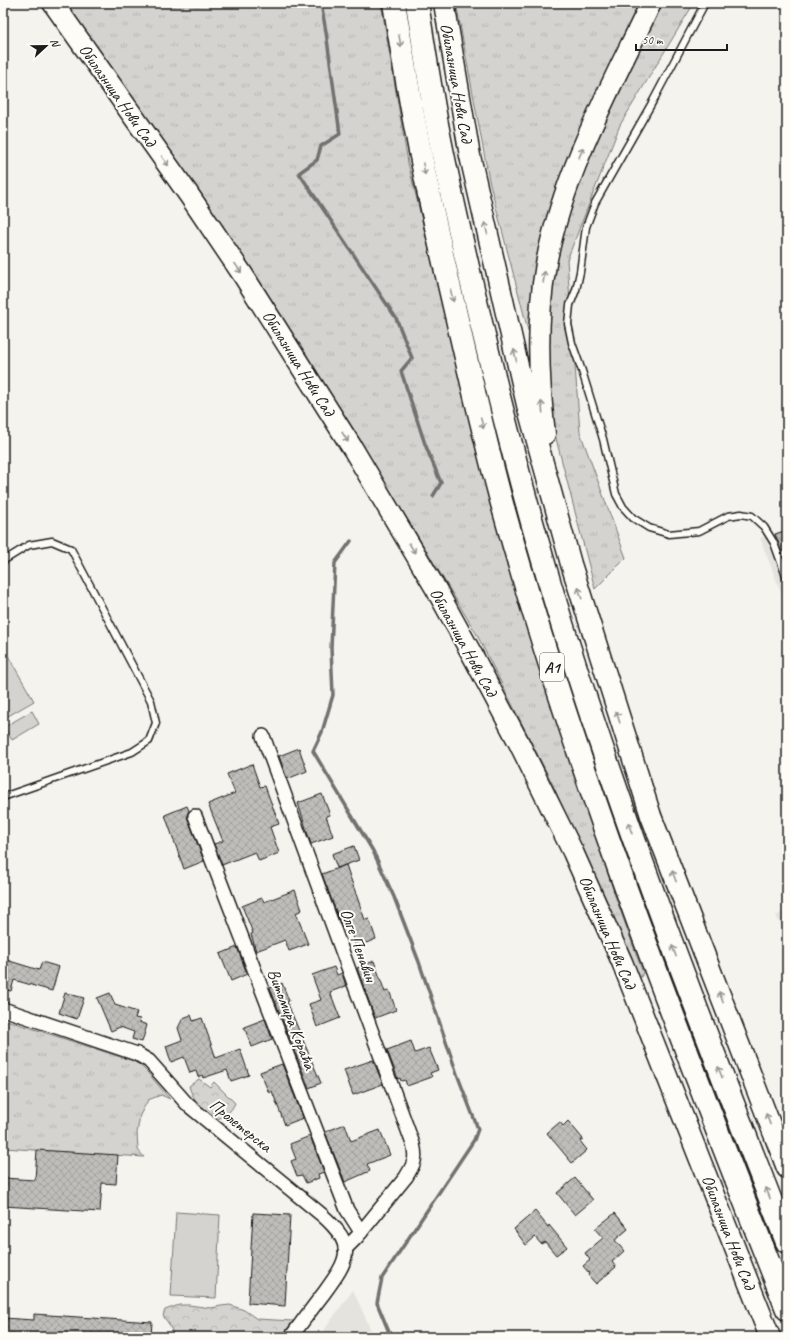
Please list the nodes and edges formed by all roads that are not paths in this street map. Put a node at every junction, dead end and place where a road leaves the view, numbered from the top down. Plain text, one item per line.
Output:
1 (53, 3) edge
2 (394, 3) edge
3 (417, 3) edge
4 (444, 3) edge
5 (651, 3) edge
6 (705, 3) edge
7 (556, 515) junction
8 (3, 561) edge
9 (787, 579) edge
10 (262, 736) dead end
11 (3, 797) edge
12 (195, 816) dead end
13 (3, 1010) edge
14 (787, 1168) edge
15 (361, 1232) junction
16 (787, 1242) edge
17 (345, 1249) junction
18 (787, 1309) edge
19 (291, 1337) edge
20 (770, 1337) edge

1 -> 20 main road, Обилазница Нови Сад
2 -> 18 highway, A1
16 -> 3 highway, A1
7 -> 4 main road, Обилазница Нови Сад
7 -> 5 main road
6 - 9 lane
14 -> 7 main road, Обилазница Нови Сад
8 - 11 lane
10 - 15 street, Олге Пенавин
12 - 15 street, Витомира Кораћа
13 - 17 street, Пролетерска
15 - 17 street
17 - 19 street

